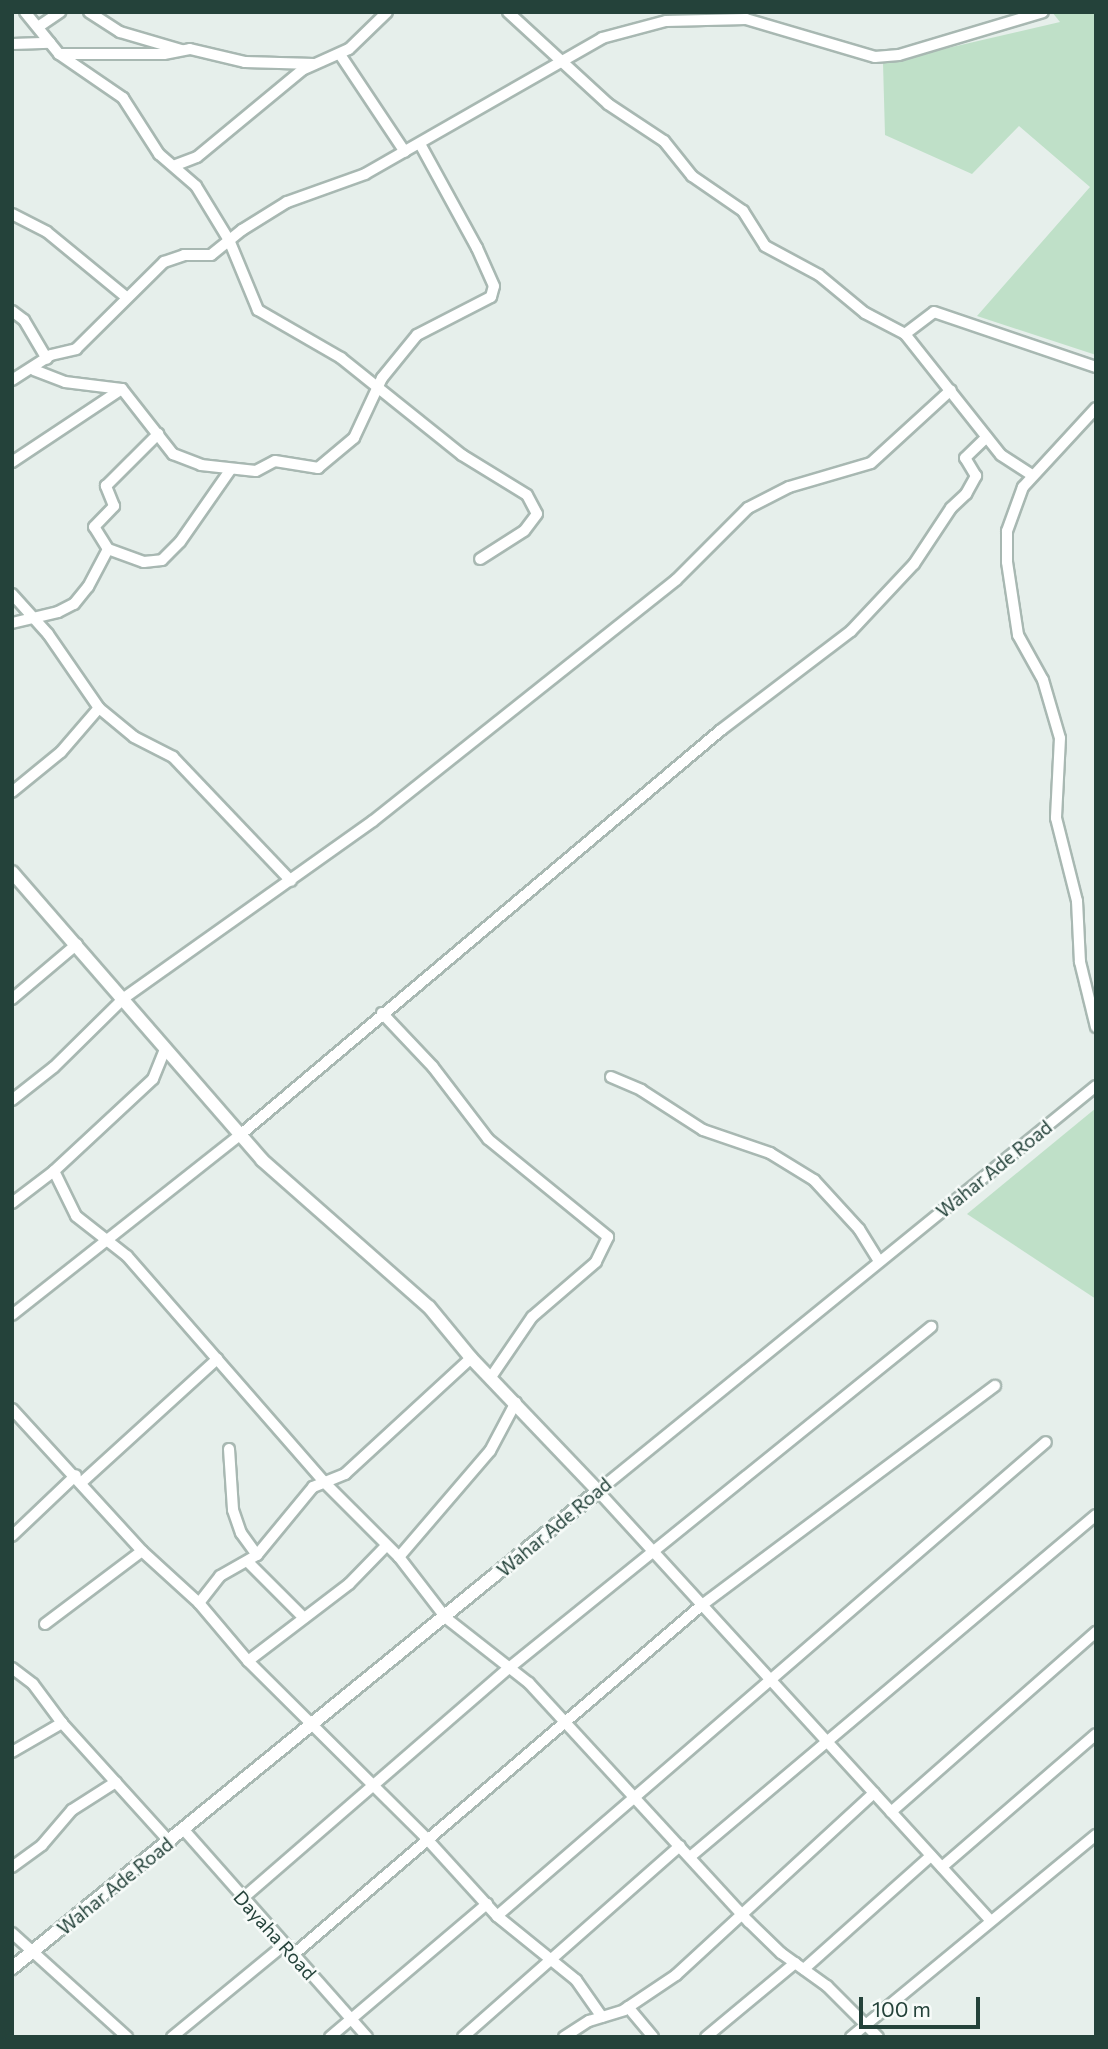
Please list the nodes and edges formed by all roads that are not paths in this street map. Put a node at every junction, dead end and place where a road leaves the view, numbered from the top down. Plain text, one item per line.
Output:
1 (25, 12) edge
2 (60, 12) edge
3 (89, 12) edge
4 (387, 12) edge
5 (508, 12) edge
6 (1043, 12) edge
7 (743, 16) edge
8 (38, 27) junction
9 (51, 43) junction
10 (12, 44) edge
11 (181, 50) junction
12 (59, 54) junction
13 (341, 56) junction
14 (561, 60) junction
15 (314, 64) junction
16 (419, 144) junction
17 (405, 152) junction
18 (176, 164) junction
19 (12, 214) edge
20 (229, 240) junction
21 (125, 296) junction
22 (12, 311) edge
23 (905, 334) junction
24 (47, 359) junction
25 (1096, 367) edge
26 (34, 370) junction
27 (12, 380) edge
28 (378, 386) junction
29 (122, 389) junction
30 (951, 390) junction
31 (1096, 408) edge
32 (158, 434) junction
33 (987, 437) junction
34 (12, 461) edge
35 (230, 469) junction
36 (1030, 474) junction
37 (108, 549) junction
38 (480, 559) dead end
39 (12, 594) edge
40 (36, 621) junction
41 (12, 623) edge
42 (99, 708) junction
43 (12, 792) edge
44 (13, 875) edge
45 (291, 881) junction
46 (77, 944) junction
47 (124, 998) junction
48 (12, 999) edge
49 (382, 1013) junction
50 (1096, 1027) edge
51 (165, 1049) junction
52 (611, 1077) dead end
53 (1096, 1086) edge
54 (12, 1100) edge
55 (240, 1135) junction
56 (54, 1171) junction
57 (12, 1203) edge
58 (107, 1242) junction
59 (878, 1260) junction
60 (12, 1315) edge
61 (931, 1327) dead end
62 (471, 1358) junction
63 (217, 1359) junction
64 (491, 1377) junction
65 (995, 1386) dead end
66 (516, 1402) junction
67 (13, 1412) edge
68 (1046, 1442) dead end
69 (229, 1449) dead end
70 (79, 1479) junction
71 (323, 1481) junction
72 (598, 1491) junction
73 (1096, 1516) edge
74 (12, 1536) edge
75 (387, 1545) junction
76 (142, 1551) junction
77 (653, 1552) junction
78 (257, 1555) junction
79 (399, 1557) junction
80 (248, 1562) junction
81 (199, 1603) junction
82 (702, 1605) junction
83 (304, 1618) junction
84 (446, 1618) junction
85 (46, 1624) dead end
86 (1096, 1632) edge
87 (248, 1661) junction
88 (12, 1668) edge
89 (509, 1668) junction
90 (769, 1678) junction
91 (564, 1721) junction
92 (62, 1723) junction
93 (314, 1726) junction
94 (1096, 1734) edge
95 (825, 1740) junction
96 (12, 1752) edge
97 (116, 1782) junction
98 (373, 1786) junction
99 (874, 1793) junction
100 (632, 1795) junction
101 (891, 1812) junction
102 (184, 1830) junction
103 (1096, 1835) edge
104 (427, 1839) junction
105 (170, 1842) junction
106 (680, 1846) junction
107 (931, 1856) junction
108 (690, 1857) junction
109 (12, 1867) edge
110 (942, 1867) junction
111 (242, 1899) junction
112 (487, 1904) junction
113 (743, 1915) junction
114 (497, 1916) junction
115 (990, 1920) junction
116 (12, 1933) edge
117 (284, 1945) junction
118 (34, 1950) junction
119 (293, 1955) junction
120 (551, 1960) junction
121 (800, 1966) junction
122 (12, 1968) edge
123 (628, 2007) junction
124 (602, 2017) junction
125 (351, 2019) junction
126 (867, 2024) junction
127 (127, 2037) edge
128 (172, 2037) edge
129 (330, 2037) edge
130 (368, 2037) edge
131 (463, 2037) edge
132 (564, 2037) edge
133 (653, 2037) edge
134 (706, 2037) edge
135 (851, 2037) edge
136 (878, 2037) edge

1 - 8 street
2 - 8 street
3 - 11 street
4 - 13 street
5 - 14 street
6 - 7 street
7 - 14 street
8 - 9 street
9 - 10 street
9 - 12 street
11 - 12 street
11 - 15 street
12 - 18 street
13 - 15 street
13 - 17 street
14 - 16 street
14 - 23 street
15 - 18 street
16 - 17 street
16 - 28 street
17 - 20 street
18 - 20 street
19 - 21 street
20 - 21 street
20 - 28 street
21 - 24 street
22 - 24 street
23 - 25 street
23 - 30 street
24 - 26 street
26 - 27 street
26 - 29 street
28 - 35 street
28 - 38 street
29 - 32 street
29 - 34 street
30 - 33 street
30 - 45 street
31 - 36 street
32 - 35 street
32 - 37 street
33 - 36 street
33 - 49 street
35 - 37 street
36 - 50 street
37 - 40 street
39 - 40 street
40 - 41 street
40 - 42 street
42 - 43 street
42 - 45 street
44 - 46 street
45 - 47 street
46 - 47 street
46 - 48 street
47 - 51 street
47 - 54 street
49 - 55 street
49 - 64 street
51 - 55 street
51 - 56 street
52 - 59 street
53 - 59 street, Wahar Ade Road
55 - 58 street
55 - 62 street
56 - 57 street
56 - 58 street
58 - 60 street
58 - 63 street
59 - 72 street, Wahar Ade Road
61 - 77 street
62 - 64 street
62 - 71 street
63 - 70 street
63 - 71 street
64 - 66 street
65 - 82 street
66 - 72 street
66 - 79 street
67 - 70 street
68 - 90 street
69 - 78 street
70 - 74 street
70 - 76 street
71 - 75 street
71 - 78 street
72 - 77 street
72 - 84 street, Wahar Ade Road
73 - 95 street
75 - 79 street
75 - 83 street
76 - 81 street
76 - 85 street
77 - 82 street
77 - 89 street
78 - 80 street
79 - 84 street
80 - 81 street
80 - 83 street
81 - 87 street
82 - 90 street
82 - 91 street
83 - 87 street
84 - 89 street
84 - 93 street, Wahar Ade Road
86 - 101 street
87 - 93 street
88 - 92 street
89 - 91 street
89 - 98 street
90 - 95 street
90 - 100 street
91 - 100 street
91 - 104 street
92 - 96 street
92 - 97 street
93 - 98 street
93 - 102 street, Wahar Ade Road
94 - 110 street
95 - 99 street
95 - 108 street
97 - 105 street
97 - 109 street
98 - 104 street
98 - 111 street
99 - 101 street
99 - 113 street
100 - 106 street
100 - 114 street
101 - 107 street
102 - 105 street, Wahar Ade Road
102 - 111 street, Dayaha Road
103 - 115 street
104 - 112 street
104 - 119 street
105 - 118 street, Wahar Ade Road
106 - 108 street
106 - 120 street
107 - 110 street
107 - 121 street
108 - 113 street
110 - 115 street
111 - 117 street, Dayaha Road
112 - 114 street
112 - 125 street
113 - 121 street
113 - 123 street
114 - 120 street
115 - 126 street
116 - 118 street
117 - 119 street, Dayaha Road
117 - 128 street
118 - 122 street, Wahar Ade Road
118 - 127 street
119 - 125 street, Dayaha Road
120 - 124 street
120 - 131 street
121 - 126 street
121 - 134 street
123 - 124 street
123 - 133 street
124 - 132 street
125 - 129 street
125 - 130 street, Dayaha Road
126 - 135 street
126 - 136 street

